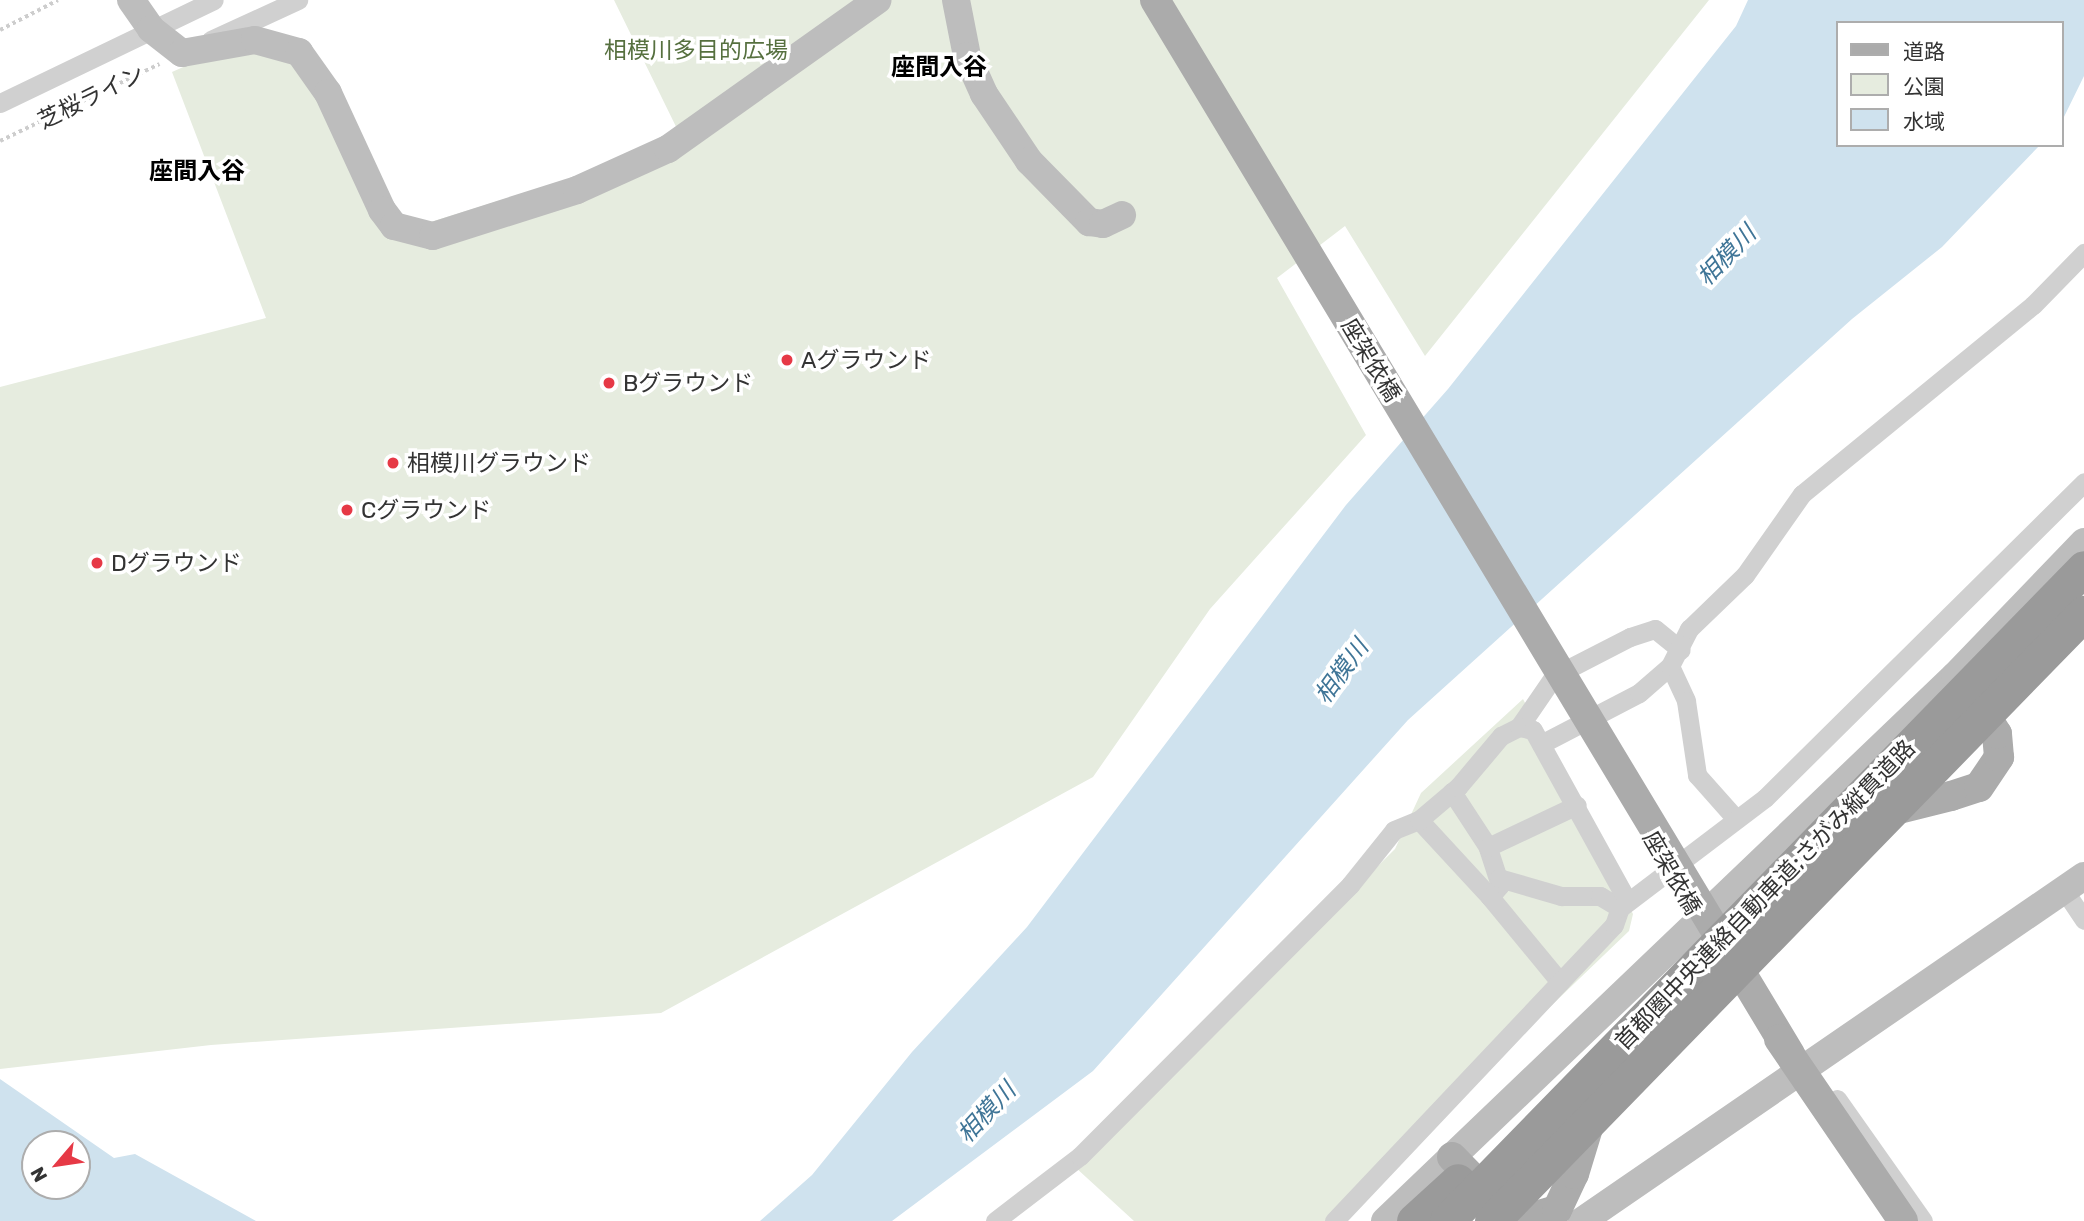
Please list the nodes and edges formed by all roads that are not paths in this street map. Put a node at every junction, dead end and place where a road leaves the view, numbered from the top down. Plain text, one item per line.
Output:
1 (131, 0) edge
2 (214, 0) edge
3 (298, 0) edge
4 (878, 0) edge
5 (956, 0) edge
6 (1155, 0) edge
7 (151, 29) junction
8 (181, 53) junction
9 (0, 103) edge
10 (1122, 215) dead end
11 (2084, 253) edge
12 (2084, 482) edge
13 (2084, 542) edge
14 (2084, 569) edge
15 (2084, 613) edge
16 (1675, 658) junction
17 (1955, 676) junction
18 (1520, 727) junction
19 (1541, 744) junction
20 (1452, 792) junction
21 (1577, 805) junction
22 (1419, 820) junction
23 (1736, 820) junction
24 (1488, 847) junction
25 (1499, 878) junction
26 (2074, 883) edge
27 (1490, 897) junction
28 (1624, 905) junction
29 (1704, 915) junction
30 (2084, 919) edge
31 (1723, 948) junction
32 (1688, 974) junction
33 (1560, 982) junction
34 (1652, 1056) junction
35 (1799, 1063) junction
36 (1452, 1157) junction
37 (995, 1221) edge
38 (1334, 1221) edge
39 (1385, 1221) edge
40 (1414, 1221) edge
41 (1447, 1221) edge
42 (1492, 1221) edge
43 (1509, 1221) edge
44 (1582, 1221) edge
45 (1894, 1221) edge
46 (1903, 1221) edge
47 (1923, 1221) edge

1 - 7 street
2 - 7 street
3 - 8 street
4 - 8 street
5 - 10 street
6 - 31 main road, 座架依橋, bridge
7 - 8 street
7 - 9 street
11 - 16 street
12 - 23 street
13 - 17 street
14 - 32 highway, 首都圏中央連絡自動車道;さがみ縦貫道路, bridge
15 - 34 highway, 首都圏中央連絡自動車道;さがみ縦貫道路, bridge
16 - 18 street
16 - 19 street
16 - 23 street
17 - 29 street
17 - 31 main road, bridge
18 - 19 street
18 - 20 street
19 - 21 street
20 - 22 street
20 - 24 street
21 - 24 street
21 - 28 street
22 - 27 street
22 - 37 street
23 - 28 street
24 - 25 street
25 - 27 street
25 - 28 street
26 - 30 street
26 - 35 street
27 - 33 street
28 - 33 street
29 - 35 street
29 - 36 street
31 - 35 main road, 座架依橋, bridge
31 - 36 main road, bridge
32 - 40 highway, bridge
32 - 41 highway, 首都圏中央連絡自動車道;さがみ縦貫道路, bridge
33 - 38 street
34 - 42 highway, 首都圏中央連絡自動車道;さがみ縦貫道路, bridge
34 - 43 highway, bridge
35 - 44 street
35 - 45 street
35 - 46 main road, 座架依橋, bridge
35 - 47 street
36 - 39 street

